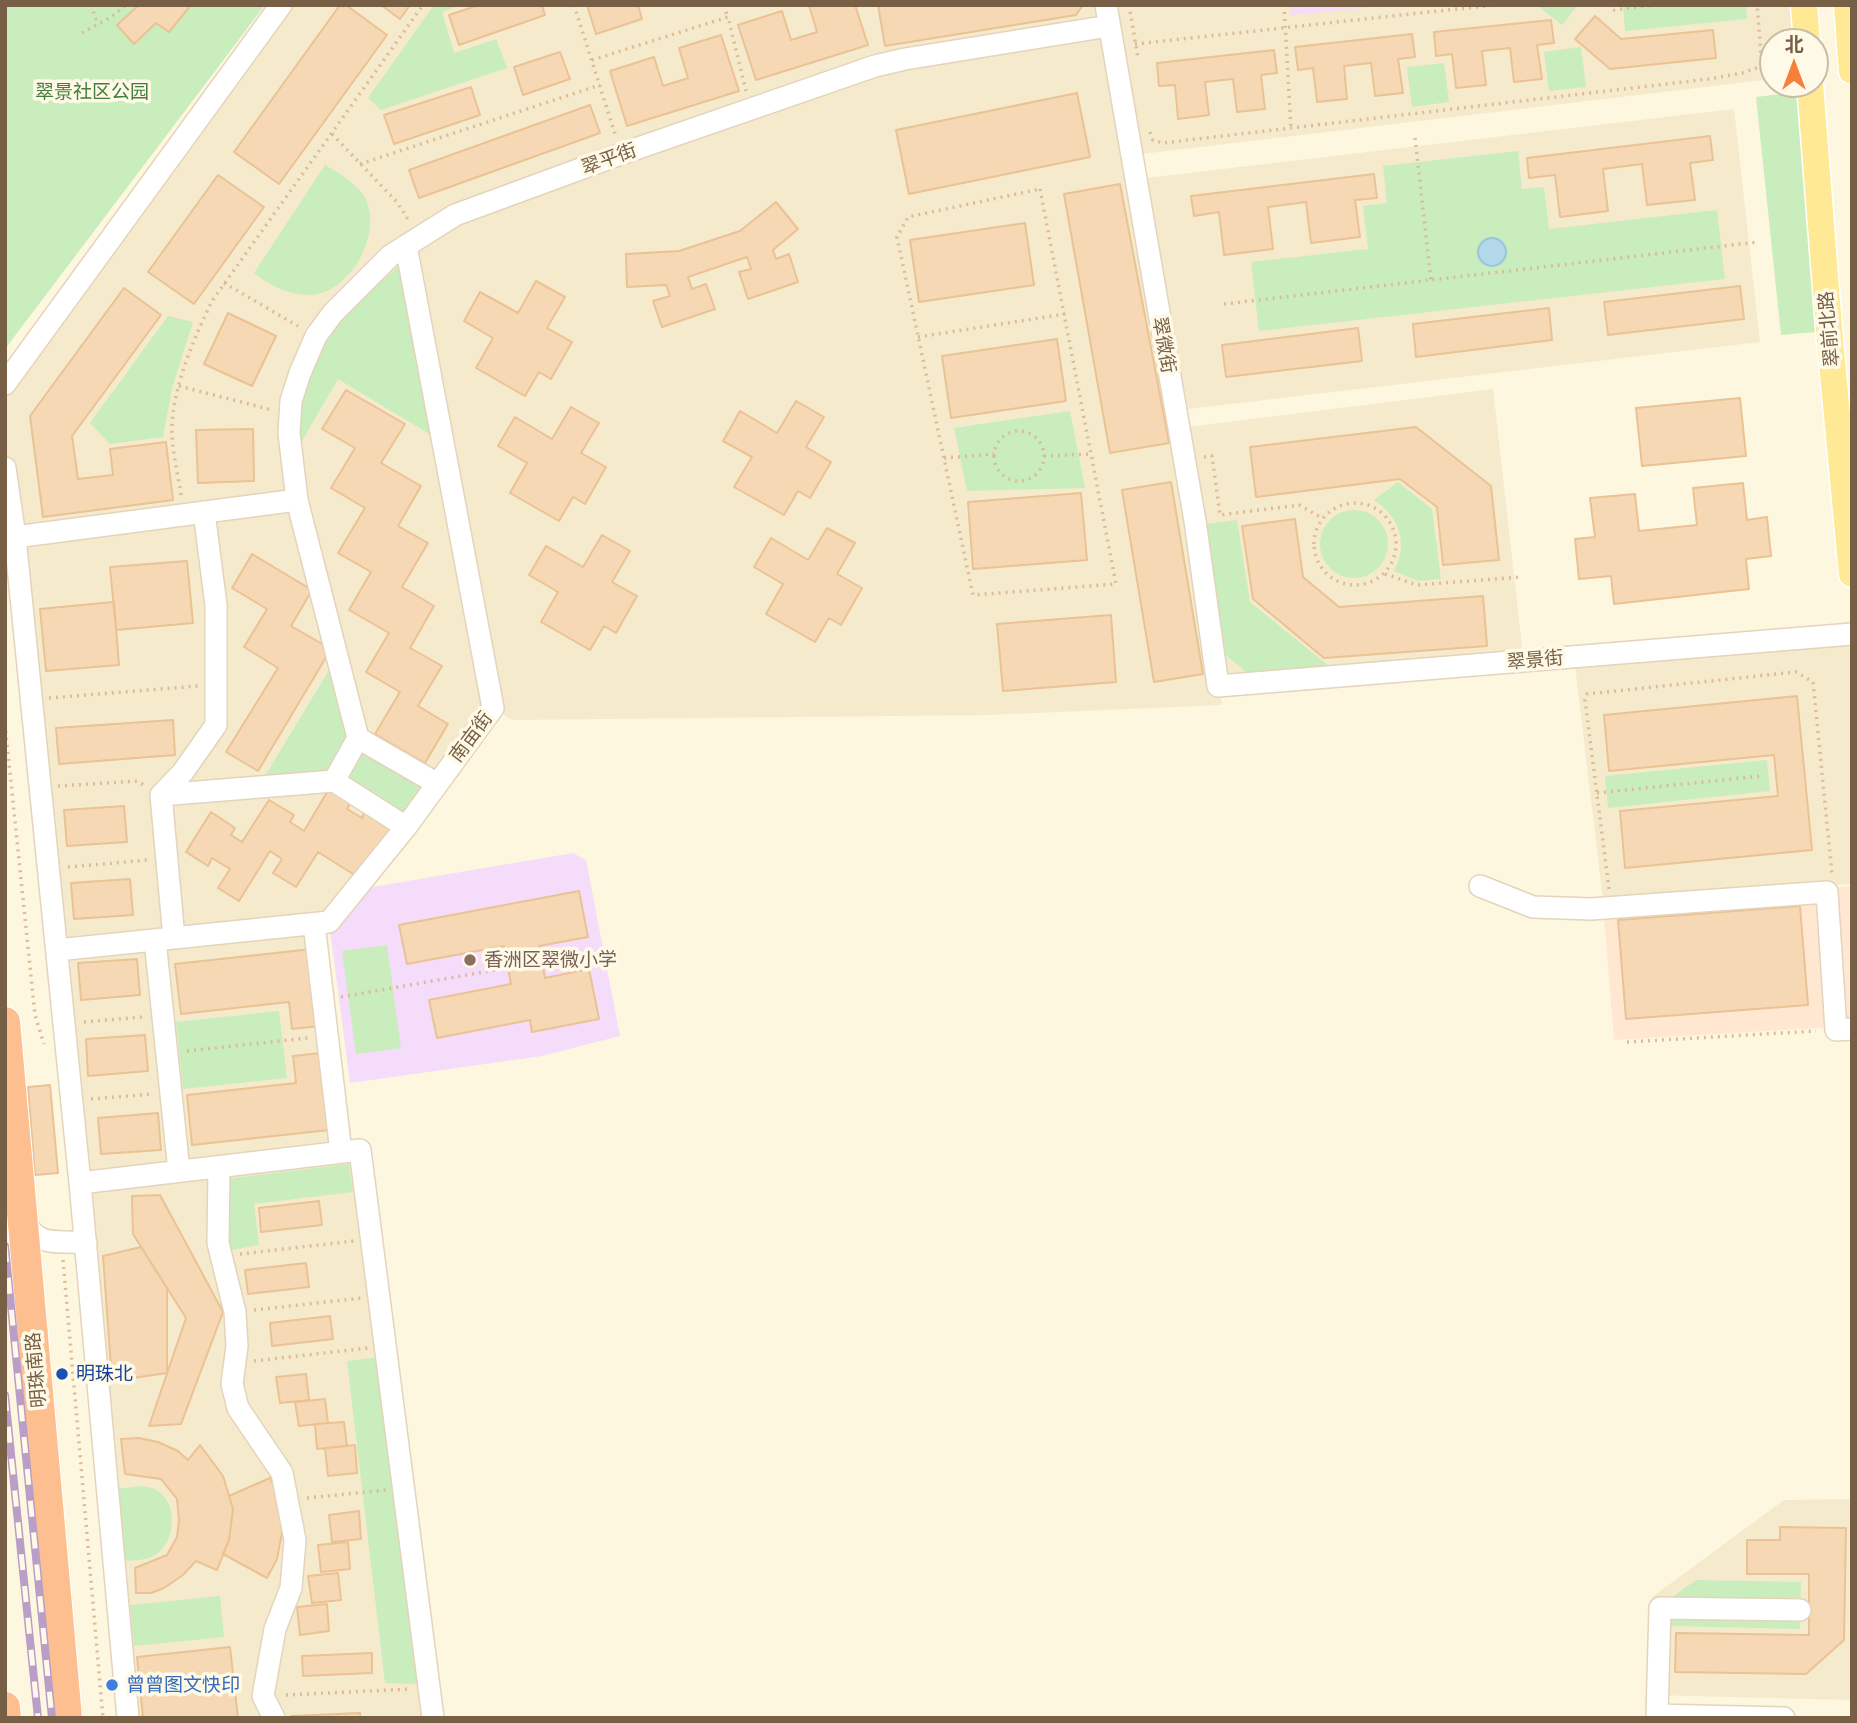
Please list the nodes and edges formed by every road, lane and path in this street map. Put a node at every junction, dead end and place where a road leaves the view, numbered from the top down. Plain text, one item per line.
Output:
1 (91, 5) edge
2 (126, 5) edge
3 (281, 5) edge
4 (423, 5) edge
5 (574, 5) edge
6 (725, 5) edge
7 (1284, 5) edge
8 (1494, 5) edge
9 (1608, 5) edge
10 (1654, 5) edge
11 (1757, 5) edge
12 (1804, 5) edge
13 (1846, 5) edge
14 (1107, 15) edge
15 (728, 17) junction
16 (98, 25) junction
17 (1286, 28) junction
18 (1806, 28) edge
19 (82, 33) dead end
20 (1135, 44) dead end
21 (592, 60) junction
22 (1852, 71) edge
23 (600, 85) junction
24 (1811, 98) edge
25 (750, 110) junction
26 (1149, 127) dead end
27 (1291, 129) junction
28 (331, 134) junction
29 (1415, 138) dead end
30 (621, 153) junction
31 (359, 163) junction
32 (413, 242) junction
33 (1758, 242) dead end
34 (1431, 280) junction
35 (224, 284) junction
36 (1224, 303) dead end
37 (1065, 314) junction
38 (316, 336) junction
39 (918, 337) junction
40 (5, 384) edge
41 (179, 386) junction
42 (290, 415) junction
43 (995, 454) junction
44 (1092, 454) junction
45 (1044, 456) junction
46 (944, 458) junction
47 (1184, 459) junction
48 (5, 468) edge
49 (297, 500) junction
50 (194, 514) junction
51 (1322, 518) junction
52 (15, 537) junction
53 (1385, 573) junction
54 (1852, 574) edge
55 (1521, 577) dead end
56 (1852, 634) edge
57 (216, 685) junction
58 (1218, 686) joint
59 (33, 700) junction
60 (5, 724) edge
61 (358, 738) junction
62 (1761, 776) dead end
63 (334, 781) junction
64 (436, 783) junction
65 (40, 787) junction
66 (1597, 793) junction
67 (161, 795) junction
68 (405, 827) junction
69 (167, 858) junction
70 (49, 869) junction
71 (1480, 887) dead end
72 (1827, 892) junction
73 (1611, 907) junction
74 (314, 924) junction
75 (165, 939) junction
76 (57, 950) junction
77 (501, 969) dead end
78 (339, 997) dead end
79 (163, 1016) junction
80 (5, 1022) edge
81 (64, 1024) junction
82 (1844, 1030) edge
83 (328, 1035) junction
84 (1627, 1042) dead end
85 (167, 1053) junction
86 (48, 1054) dead end
87 (171, 1093) junction
88 (72, 1100) junction
89 (341, 1152) junction
90 (219, 1167) junction
91 (179, 1171) junction
92 (80, 1183) junction
93 (23, 1218) junction
94 (371, 1239) junction
95 (86, 1243) junction
96 (62, 1248) junction
97 (220, 1257) junction
98 (28, 1273) junction
99 (379, 1296) junction
100 (235, 1312) junction
101 (385, 1347) junction
102 (234, 1363) junction
103 (403, 1489) junction
104 (287, 1500) junction
105 (1800, 1610) dead end
106 (429, 1688) junction
107 (263, 1696) junction
108 (5, 1707) edge
109 (6, 1718) edge
110 (67, 1718) edge
111 (103, 1718) edge
112 (128, 1718) edge
113 (274, 1718) edge
114 (433, 1718) edge
115 (1784, 1718) edge

1 - 16 path
2 - 16 path
3 - 40 street
4 - 28 path
5 - 21 path
6 - 15 path
7 - 17 path
8 - 17 path
9 - 10 path
11 - 27 path
12 - 18 main road
13 - 22 main road
14 - 25 street, 翠平街
14 - 47 street, 翠微街
15 - 21 path
15 - 25 path
16 - 19 path
17 - 20 path
17 - 27 path
21 - 23 path
23 - 30 path
23 - 31 path
24 - 54 main road, 翠前北路
25 - 30 street, 翠平街
26 - 27 path
28 - 31 path
28 - 35 path
29 - 34 path
30 - 32 street, 翠平街
31 - 32 path
32 - 38 street, 翠平街
32 - 64 street, 南亩街
33 - 34 path
34 - 36 path
35 - 38 path
35 - 41 path
37 - 39 path
37 - 39 path
37 - 44 path
38 - 42 street, 翠平街
39 - 46 path
41 - 42 path
41 - 50 path
42 - 49 street, 翠平街
43 - 45 path
43 - 45 path
43 - 46 path
44 - 45 path
44 - 46 path
47 - 51 path
47 - 58 street, 翠微街
48 - 52 street
49 - 50 street
49 - 61 street, 翠平街
50 - 52 street
50 - 57 street
51 - 53 path
51 - 53 path
52 - 59 street
53 - 55 path
56 - 58 street, 翠景街
57 - 59 path
57 - 67 street
59 - 65 street
60 - 86 path
61 - 63 street
61 - 64 street
62 - 66 path
63 - 67 street
63 - 68 street
64 - 68 street, 南亩街
65 - 67 path
65 - 70 street
66 - 72 path
66 - 73 path
67 - 69 street
68 - 74 street, 南亩街
69 - 70 path
69 - 75 street
70 - 76 street
71 - 73 street
72 - 73 street
72 - 82 street
74 - 75 street, 南亩街
74 - 83 street
75 - 76 street, 南亩街
75 - 79 street
76 - 81 street
77 - 78 path
79 - 81 path
79 - 85 street
80 - 93 highway, 明珠南路
81 - 88 street
82 - 84 path
83 - 85 path
83 - 89 street
85 - 87 street
87 - 88 path
87 - 91 street
88 - 92 street
89 - 90 street
89 - 94 street
90 - 91 street
90 - 97 street
91 - 92 street
92 - 95 street
93 - 95 street
93 - 98 highway, 明珠南路
94 - 97 path
94 - 99 street
95 - 96 street
95 - 112 street
96 - 98 street
96 - 111 path
97 - 100 street
98 - 110 highway, 明珠南路
99 - 100 path
99 - 101 street
100 - 102 street
101 - 102 path
101 - 103 street
102 - 104 street
103 - 104 path
103 - 106 street
104 - 107 street
105 - 115 street
106 - 107 path
106 - 114 street
107 - 113 street
108 - 109 highway

